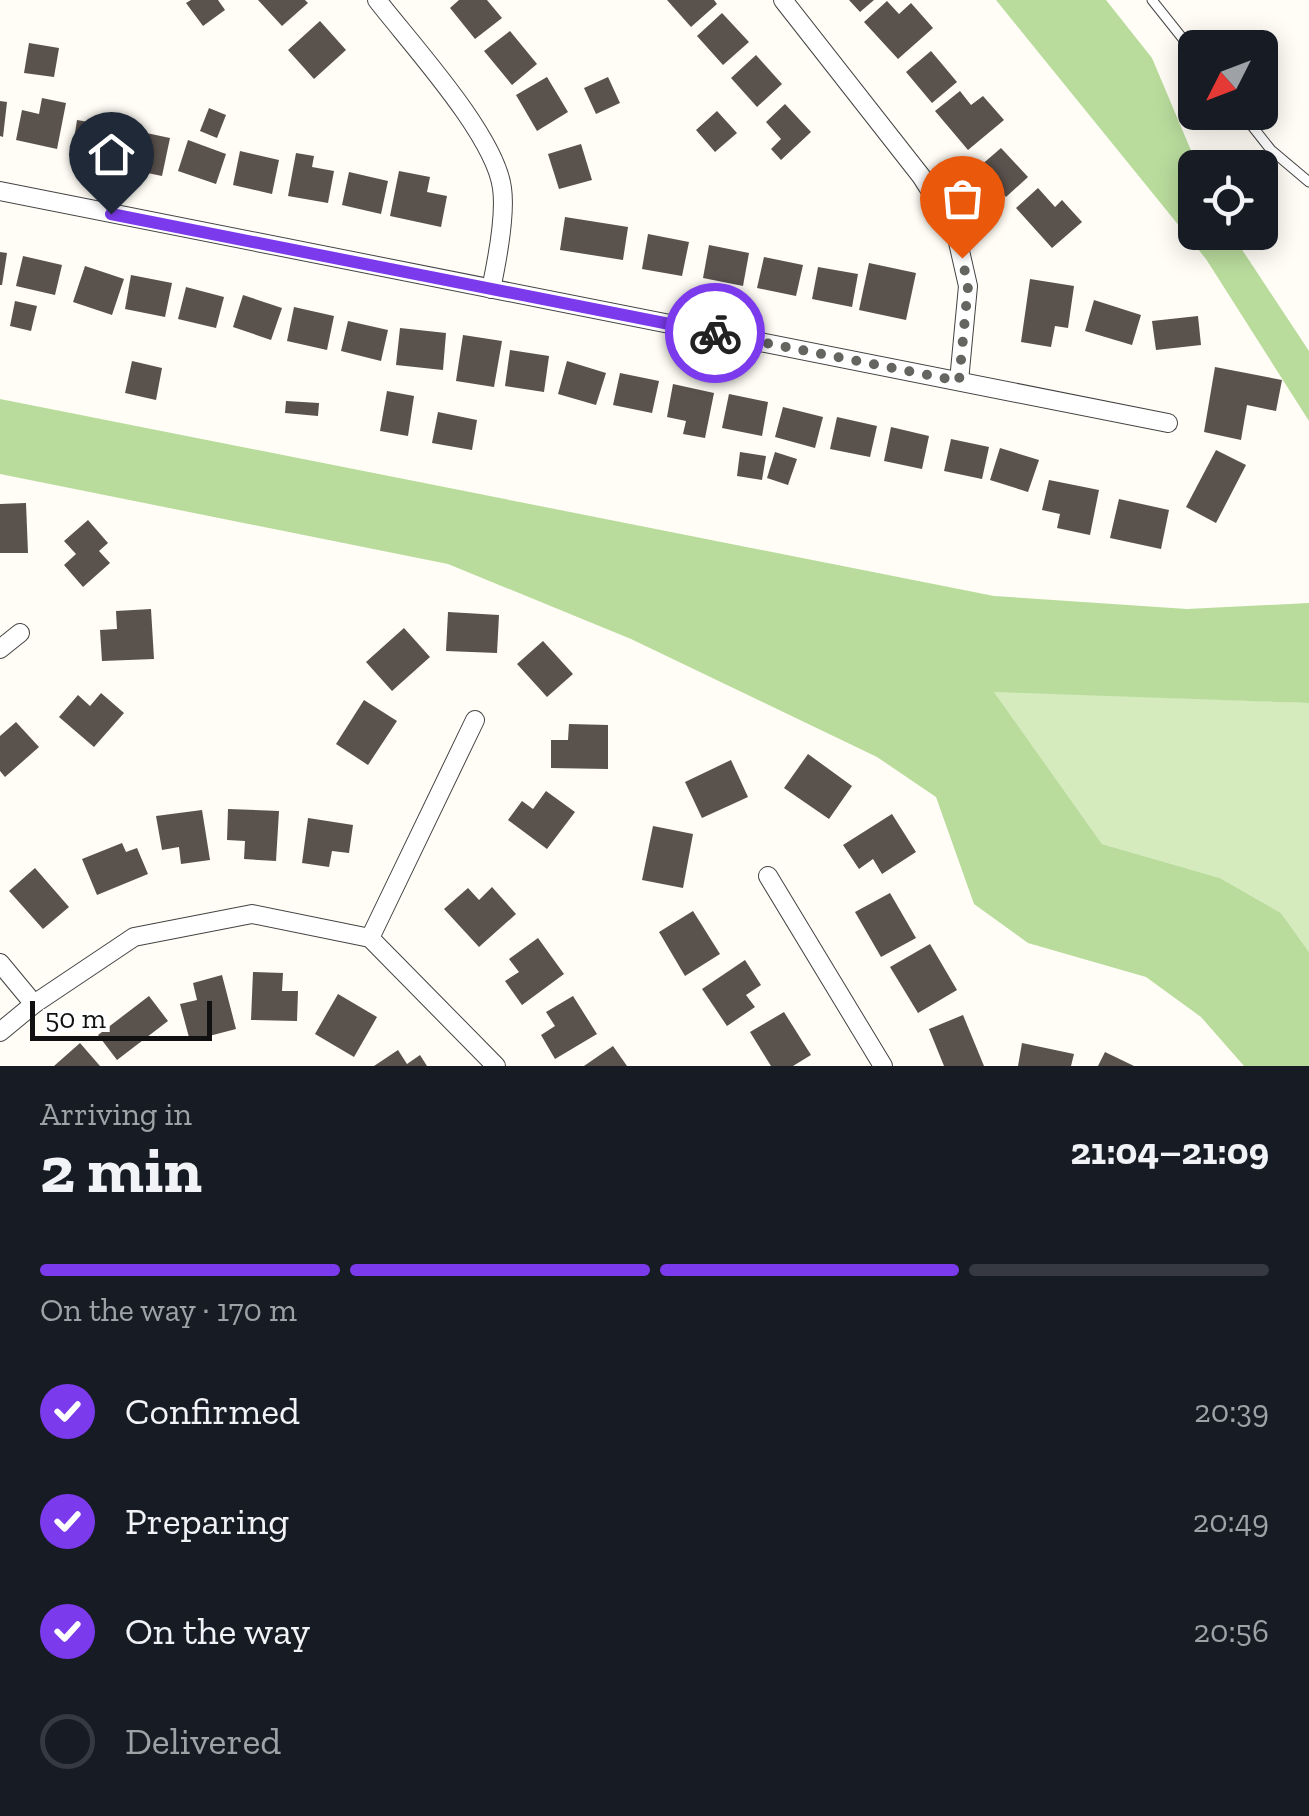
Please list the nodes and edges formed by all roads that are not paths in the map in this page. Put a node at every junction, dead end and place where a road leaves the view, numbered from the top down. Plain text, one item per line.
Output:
1 (377, 0) edge
2 (782, 0) edge
3 (1152, 0) edge
4 (1178, 33) edge
5 (1255, 130) edge
6 (1309, 182) edge
7 (0, 192) edge
8 (491, 289) junction
9 (959, 381) junction
10 (1168, 423) dead end
11 (20, 633) dead end
12 (0, 649) edge
13 (475, 720) dead end
14 (768, 876) dead end
15 (370, 938) junction
16 (0, 963) edge
17 (34, 1004) junction
18 (0, 1032) edge
19 (496, 1066) edge
20 (883, 1066) edge

1 - 8 street
2 - 9 street
3 - 4 lane
5 - 6 lane
7 - 8 street
8 - 9 street
9 - 10 street
11 - 12 street
13 - 15 street
14 - 20 street
15 - 17 street
15 - 19 street
16 - 17 street
17 - 18 street

